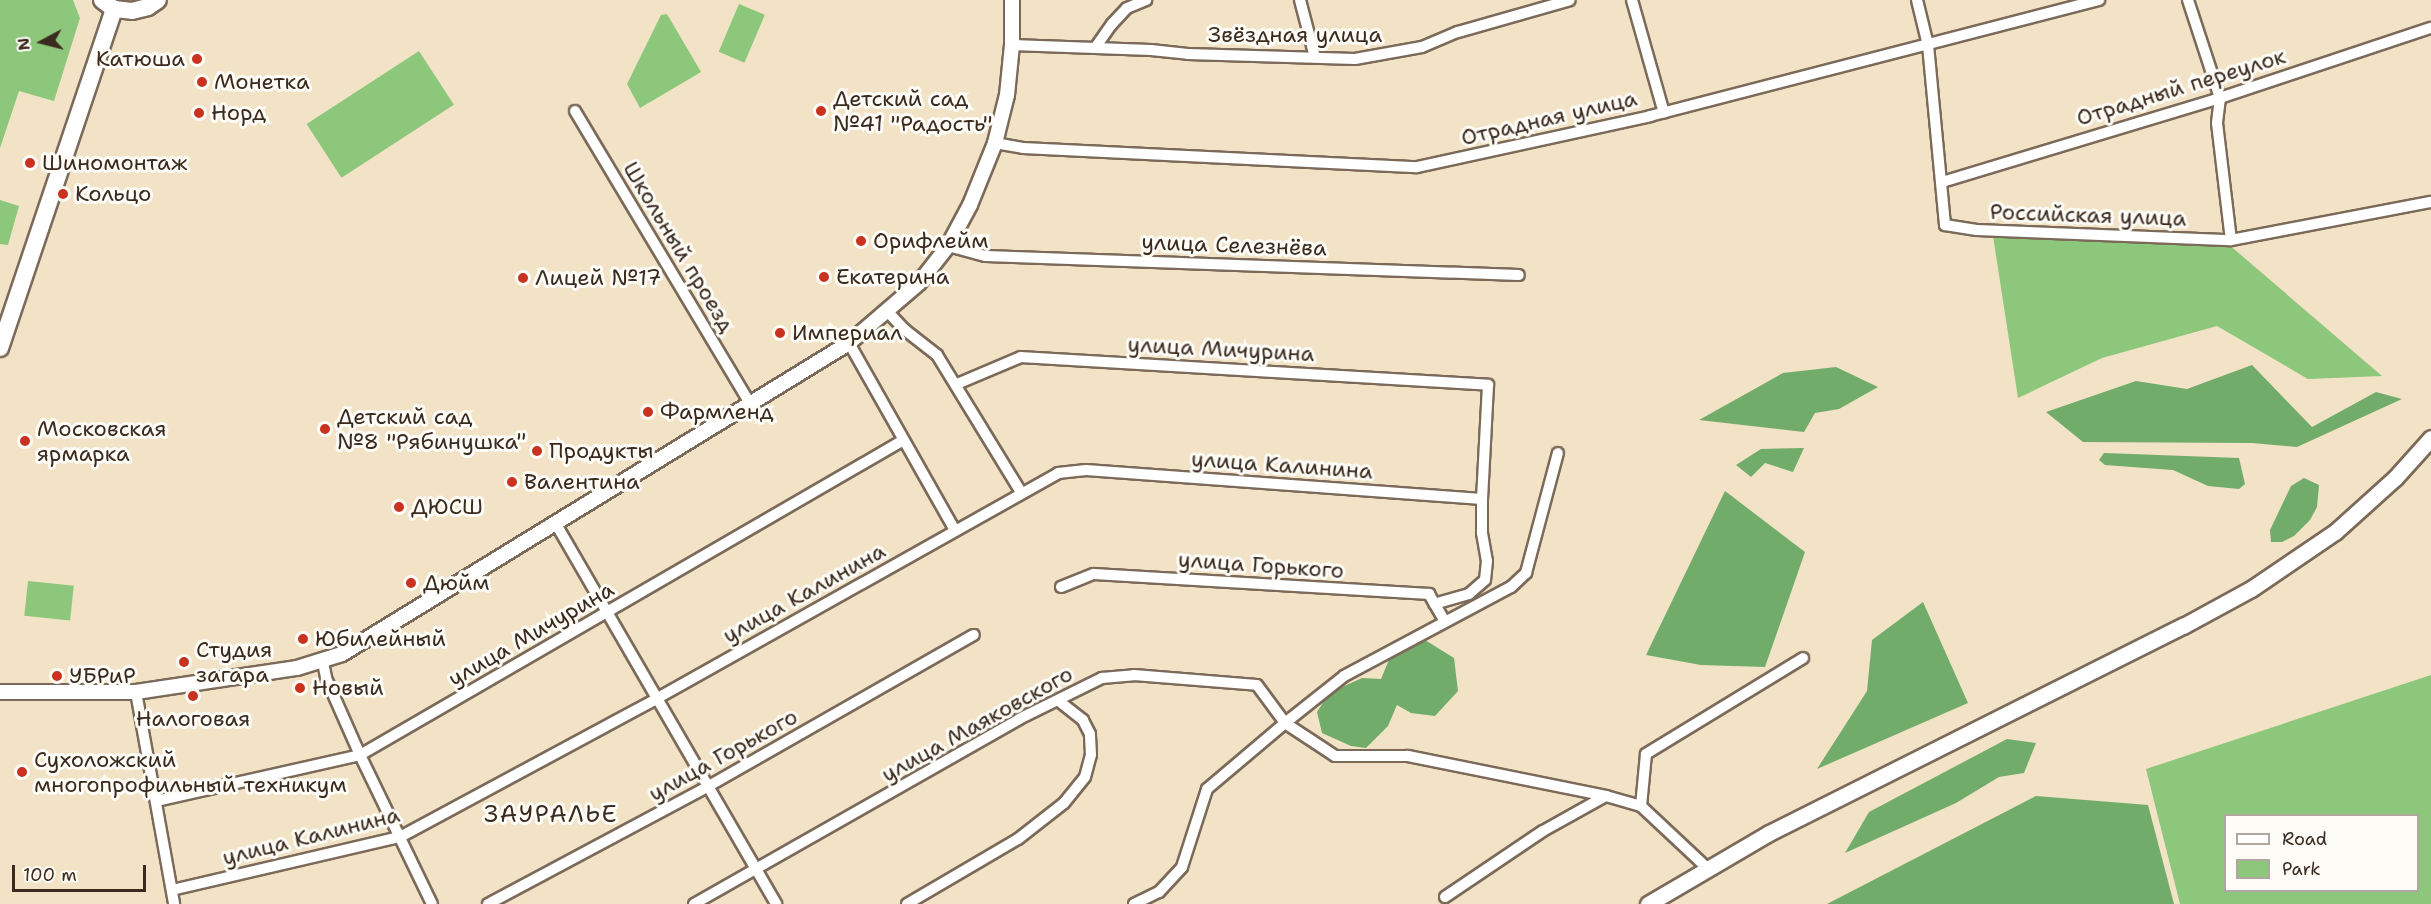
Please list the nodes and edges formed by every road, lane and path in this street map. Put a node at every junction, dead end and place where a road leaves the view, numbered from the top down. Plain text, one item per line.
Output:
1 (158, 0) edge
2 (1012, 0) edge
3 (1146, 0) edge
4 (1300, 0) edge
5 (1570, 0) edge
6 (1632, 0) edge
7 (1917, 0) edge
8 (2099, 0) edge
9 (2188, 0) edge
10 (108, 4) edge
11 (2431, 28) edge
12 (1012, 45) junction
13 (1928, 45) junction
14 (1095, 48) junction
15 (1315, 57) junction
16 (2220, 98) junction
17 (575, 111) dead end
18 (1664, 113) junction
19 (995, 143) junction
20 (1942, 182) junction
21 (2431, 202) edge
22 (2231, 240) junction
23 (948, 246) junction
24 (1519, 275) dead end
25 (888, 312) junction
26 (849, 343) junction
27 (0, 348) edge
28 (957, 384) junction
29 (750, 403) junction
30 (2431, 438) edge
31 (902, 441) junction
32 (1558, 453) dead end
33 (1021, 492) junction
34 (1482, 499) junction
35 (556, 524) junction
36 (955, 530) junction
37 (1062, 587) dead end
38 (1434, 604) junction
39 (608, 613) junction
40 (1445, 622) junction
41 (974, 635) dead end
42 (1803, 658) dead end
43 (323, 662) junction
44 (0, 692) edge
45 (136, 692) junction
46 (656, 699) junction
47 (1059, 701) junction
48 (1285, 723) junction
49 (360, 755) junction
50 (707, 787) junction
51 (1606, 796) junction
52 (156, 801) junction
53 (1641, 806) junction
54 (400, 837) junction
55 (1707, 868) junction
56 (757, 870) junction
57 (172, 890) junction
58 (1445, 897) dead end
59 (174, 904) edge
60 (432, 904) edge
61 (488, 904) edge
62 (694, 904) edge
63 (776, 904) edge
64 (908, 904) edge
65 (1134, 904) edge
66 (1648, 904) edge

1 - 10 main road
2 - 12 street
3 - 14 street
4 - 15 street
5 - 15 street, Звёздная улица
6 - 18 street
7 - 13 street
8 - 13 street, Отрадная улица
9 - 16 street
10 - 27 main road
11 - 16 street, Отрадный переулок
12 - 14 street, Звёздная улица
12 - 19 street
13 - 18 street, Отрадная улица
13 - 20 street
14 - 15 street, Звёздная улица
16 - 20 street, Отрадный переулок
16 - 22 street
17 - 29 street, Школьный проезд
18 - 19 street, Отрадная улица
19 - 23 street
20 - 22 street, Российская улица
21 - 22 street, Российская улица
23 - 24 street, улица Селезнёва
23 - 25 street
25 - 26 street
25 - 28 street
26 - 29 street
26 - 31 street
28 - 33 street
28 - 34 street, улица Мичурина
29 - 35 street
30 - 55 main road
31 - 36 street
31 - 39 street, улица Мичурина
32 - 40 street
33 - 34 street, улица Калинина
33 - 36 street, улица Калинина
34 - 38 street
35 - 39 street
35 - 43 street
36 - 46 street, улица Калинина
37 - 38 street, улица Горького
38 - 40 street
39 - 46 street
39 - 49 street, улица Мичурина
40 - 48 street
41 - 50 street, улица Горького
42 - 53 street
43 - 45 street
43 - 49 street
44 - 45 street
45 - 52 street
46 - 50 street
46 - 54 street, улица Калинина
47 - 48 street, улица Маяковского
47 - 56 street, улица Маяковского
47 - 64 street
48 - 51 street
48 - 65 street
49 - 52 street, улица Мичурина
49 - 54 street
50 - 56 street
50 - 61 street, улица Горького
51 - 53 street
51 - 58 street
52 - 57 street
53 - 55 street
54 - 57 street, улица Калинина
54 - 60 street
55 - 66 main road
56 - 62 street, улица Маяковского
56 - 63 street
57 - 59 street

